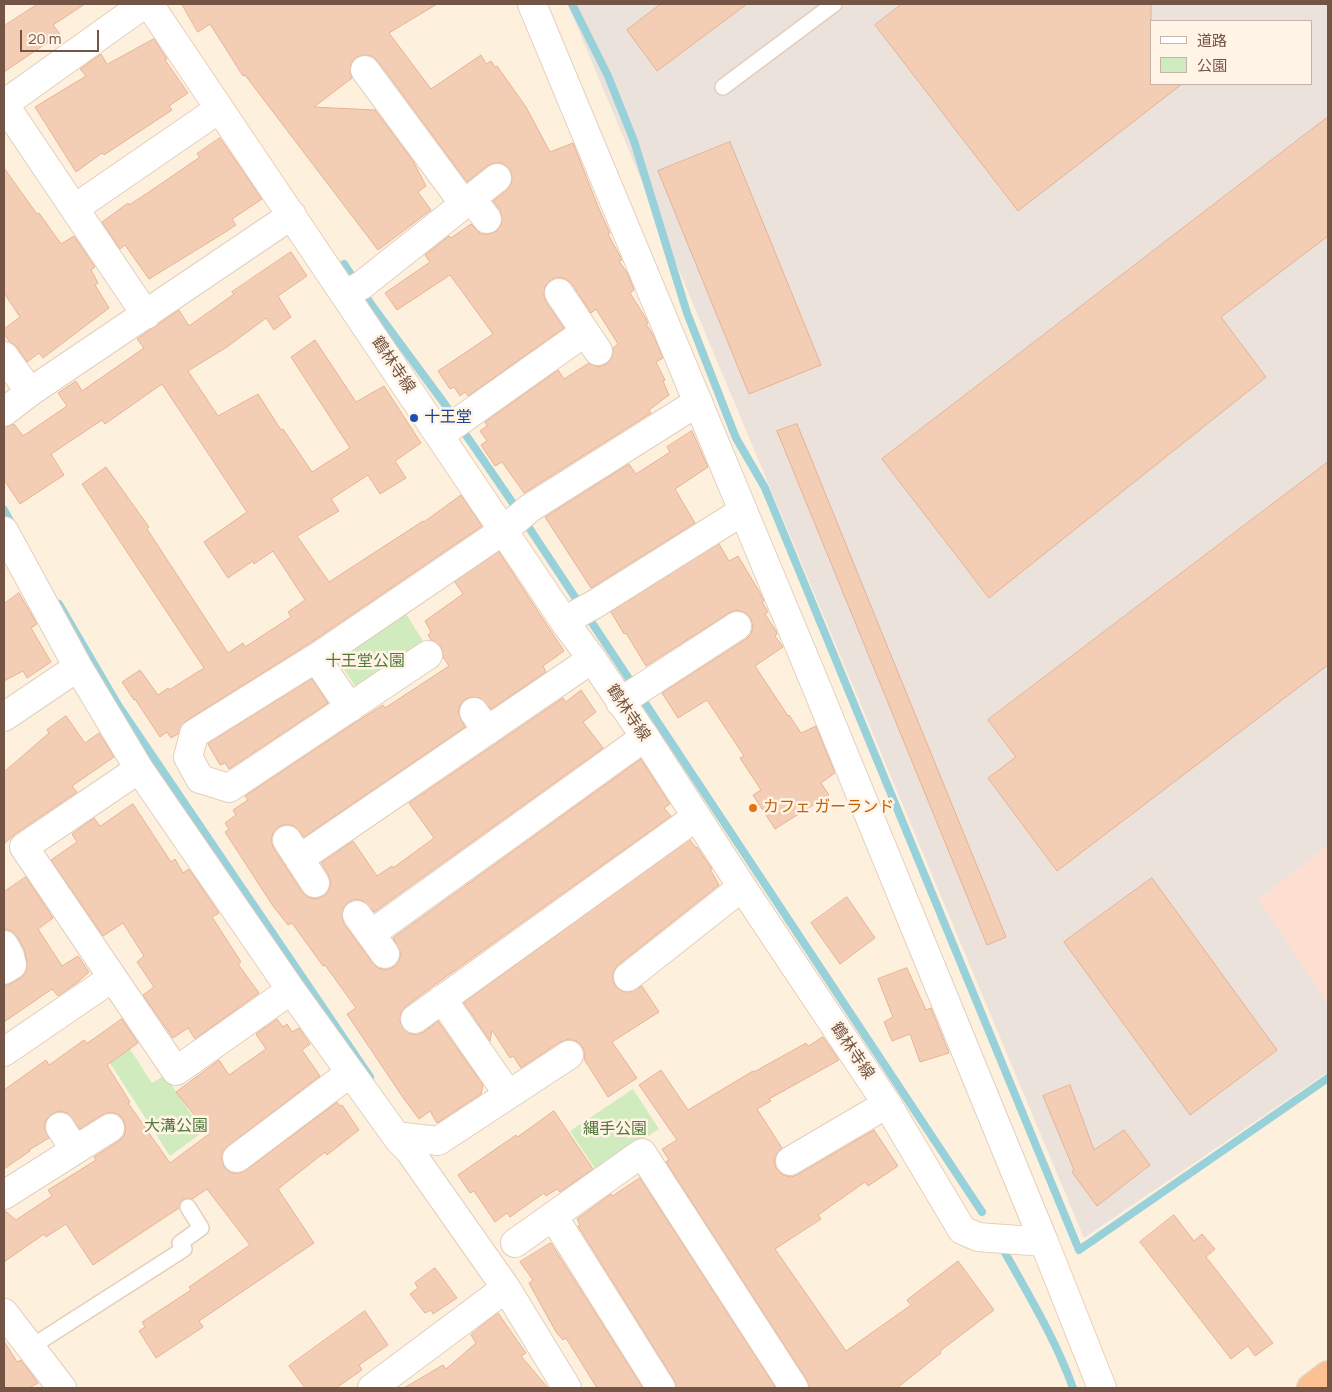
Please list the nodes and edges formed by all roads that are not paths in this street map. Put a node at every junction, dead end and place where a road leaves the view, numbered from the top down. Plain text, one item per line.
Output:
1 (144, 4) edge
2 (149, 4) edge
3 (532, 4) edge
4 (834, 4) edge
5 (369, 87) dead end
6 (723, 87) dead end
7 (4, 104) edge
8 (219, 109) junction
9 (496, 178) dead end
10 (474, 207) junction
11 (75, 208) junction
12 (292, 215) junction
13 (355, 289) junction
14 (559, 293) dead end
15 (146, 315) junction
16 (4, 356) edge
17 (30, 392) junction
18 (698, 402) junction
19 (4, 412) edge
20 (452, 425) junction
21 (743, 511) junction
22 (516, 520) junction
23 (8, 548) edge
24 (580, 612) junction
25 (737, 626) dead end
26 (428, 655) dead end
27 (316, 658) junction
28 (592, 659) junction
29 (78, 667) junction
30 (633, 694) junction
31 (350, 708) junction
32 (4, 717) edge
33 (645, 737) junction
34 (139, 769) junction
35 (696, 817) junction
36 (316, 883) dead end
37 (742, 887) junction
38 (371, 934) dead end
39 (4, 945) edge
40 (4, 970) edge
41 (628, 977) dead end
42 (112, 978) junction
43 (290, 990) junction
44 (442, 999) junction
45 (415, 1019) dead end
46 (4, 1052) edge
47 (569, 1055) dead end
48 (350, 1073) junction
49 (508, 1094) junction
50 (887, 1104) junction
51 (60, 1127) dead end
52 (110, 1128) dead end
53 (410, 1139) junction
54 (74, 1150) junction
55 (237, 1158) dead end
56 (790, 1161) dead end
57 (4, 1194) edge
58 (188, 1208) dead end
59 (553, 1216) junction
60 (1044, 1242) junction
61 (516, 1243) dead end
62 (506, 1288) junction
63 (4, 1313) edge
64 (31, 1347) junction
65 (1328, 1375) edge
66 (558, 1385) edge
67 (59, 1387) edge
68 (372, 1388) edge
69 (662, 1388) edge
70 (794, 1388) edge
71 (1102, 1388) edge
72 (1311, 1388) edge

1 - 7 street
2 - 8 street, 鶴林寺線
3 - 18 street
4 - 6 lane
5 - 10 street
7 - 11 street
8 - 11 street
8 - 12 street, 鶴林寺線
9 - 10 street
10 - 13 street
11 - 15 street
12 - 13 street, 鶴林寺線
12 - 15 street
13 - 20 street, 鶴林寺線
14 - 20 street
15 - 17 street
16 - 17 street
17 - 19 street
18 - 21 street
18 - 22 street
20 - 22 street, 鶴林寺線
21 - 24 street
21 - 60 street
22 - 24 street, 鶴林寺線
22 - 27 street
23 - 29 street
24 - 28 street, 鶴林寺線
25 - 30 street
26 - 31 street
27 - 31 street
27 - 31 street
28 - 30 street, 鶴林寺線
28 - 36 street
29 - 32 street
29 - 34 street
30 - 33 street, 鶴林寺線
33 - 35 street, 鶴林寺線
33 - 38 street
34 - 42 street
34 - 43 street
35 - 37 street, 鶴林寺線
35 - 44 street
37 - 41 street
37 - 50 street, 鶴林寺線
39 - 40 street
42 - 43 street
42 - 46 street
43 - 48 street
44 - 45 street
44 - 49 street
47 - 49 street
48 - 53 street
48 - 55 street
49 - 53 street
50 - 56 street
50 - 60 street, 鶴林寺線
51 - 54 street
52 - 54 street
53 - 62 street
54 - 57 street
58 - 64 lane
59 - 61 street
59 - 69 street
59 - 70 street
60 - 71 street
62 - 66 street
62 - 68 street
63 - 64 street
64 - 67 street
65 - 72 highway

